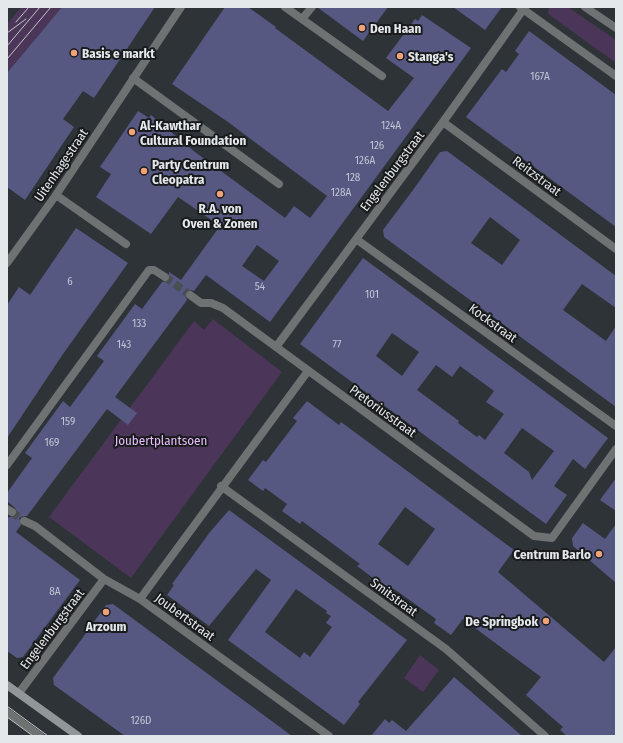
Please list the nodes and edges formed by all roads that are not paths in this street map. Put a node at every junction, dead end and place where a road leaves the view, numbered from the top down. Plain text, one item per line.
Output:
1 (181, 7) edge
2 (285, 7) edge
3 (312, 7) edge
4 (585, 7) edge
5 (523, 8) edge
6 (302, 20) junction
7 (616, 28) edge
8 (382, 76) dead end
9 (616, 76) edge
10 (134, 78) junction
11 (443, 122) junction
12 (279, 184) dead end
13 (56, 195) junction
14 (356, 239) junction
15 (126, 244) dead end
16 (616, 250) edge
17 (7, 264) edge
18 (165, 277) tunnel mouth
19 (190, 295) tunnel mouth
20 (276, 347) junction
21 (308, 371) junction
22 (616, 426) edge
23 (616, 449) edge
24 (7, 465) edge
25 (221, 486) junction
26 (24, 521) tunnel mouth
27 (104, 579) junction
28 (140, 599) junction
29 (7, 685) edge
30 (20, 693) junction
31 (7, 712) edge
32 (40, 736) edge
33 (78, 736) edge
34 (329, 736) edge
35 (545, 736) edge

1 - 10 street, Uitenhagestraat
2 - 6 street
3 - 6 street
4 - 7 street
5 - 9 street
5 - 11 street, Engelenburgstraat
6 - 8 street
10 - 12 street
10 - 13 street, Uitenhagestraat
11 - 14 street, Engelenburgstraat
11 - 16 street, Reitzstraat
13 - 15 street
13 - 17 street, Uitenhagestraat
14 - 20 street, Engelenburgstraat
14 - 22 street, Kockstraat
18 - 24 street
19 - 20 street, Pretoriusstraat
20 - 21 street, Pretoriusstraat
21 - 23 street, Pretoriusstraat
21 - 25 street
25 - 28 street
25 - 35 street, Smitstraat
26 - 27 street, Joubertstraat
27 - 28 street, Joubertstraat
27 - 30 street, Engelenburgstraat
28 - 34 street, Joubertstraat
29 - 30 main road
30 - 33 main road
31 - 32 street

